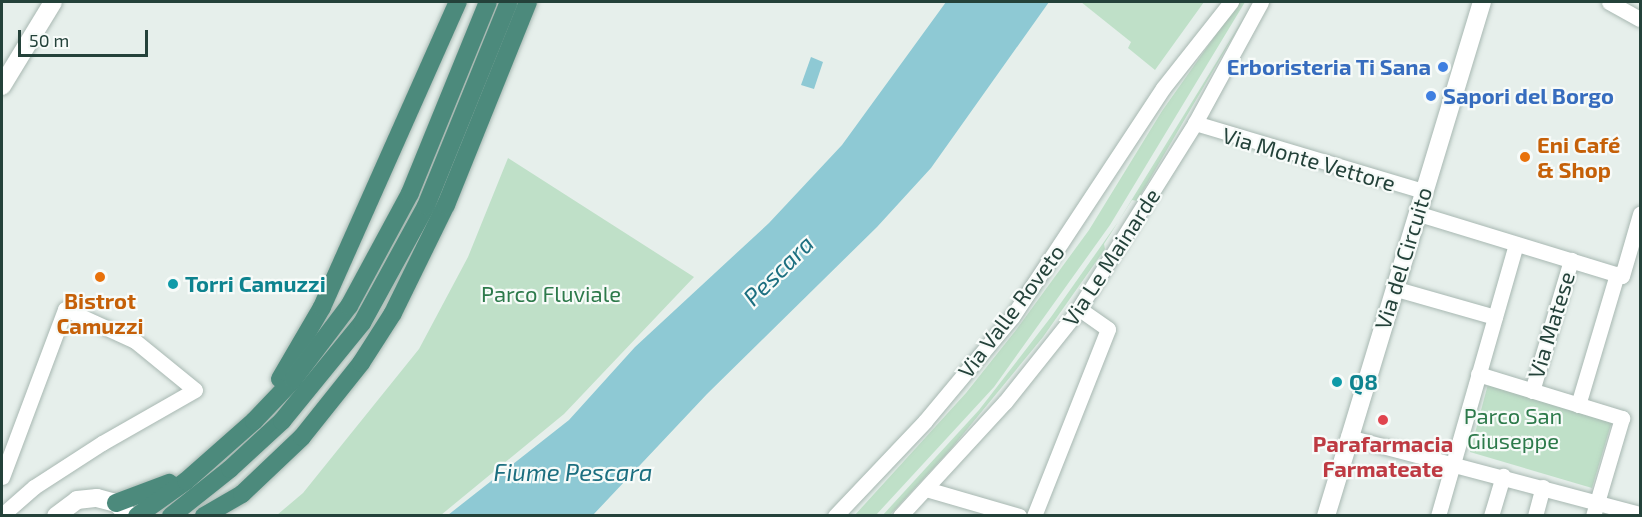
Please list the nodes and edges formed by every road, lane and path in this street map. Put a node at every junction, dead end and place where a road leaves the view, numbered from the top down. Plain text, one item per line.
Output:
1 (53, 2) edge
2 (458, 2) edge
3 (488, 2) edge
4 (509, 2) edge
5 (528, 2) edge
6 (1217, 2) edge
7 (1231, 2) edge
8 (1261, 2) edge
9 (1482, 2) edge
10 (1609, 2) edge
11 (1641, 18) edge
12 (2, 86) edge
13 (1163, 88) junction
14 (1195, 123) junction
15 (1423, 191) junction
16 (1416, 213) junction
17 (1641, 214) edge
18 (1516, 244) junction
19 (1571, 260) junction
20 (1620, 275) junction
21 (1393, 288) junction
22 (1079, 309) junction
23 (1495, 317) junction
24 (1478, 374) junction
25 (1532, 391) junction
26 (1578, 405) junction
27 (1348, 437) junction
28 (1452, 464) junction
29 (1503, 476) junction
30 (2, 477) edge
31 (1543, 487) junction
32 (926, 489) junction
33 (116, 503) junction
34 (1595, 508) edge
35 (1639, 514) edge
36 (2, 515) edge
37 (206, 515) edge
38 (56, 516) edge
39 (130, 516) edge
40 (137, 516) edge
41 (171, 516) edge
42 (835, 516) edge
43 (900, 516) edge
44 (1018, 516) edge
45 (1035, 516) edge
46 (1326, 516) edge
47 (1437, 516) edge
48 (1491, 516) edge
49 (1535, 516) edge

1 - 12 main road
2 - 33 highway
3 - 40 highway
4 - 41 highway
5 - 37 highway
6 - 13 street, Via Valle Roveto
7 - 13 street, Via Valle Roveto
8 - 14 street, Via Le Mainarde
9 - 15 main road, Via del Circuito
10 - 11 street
13 - 42 street, Via Valle Roveto
14 - 15 street, Via Monte Vettore
14 - 22 street, Via Le Mainarde
15 - 16 main road, Via del Circuito
16 - 18 street, Via Matese
16 - 21 main road, Via del Circuito
17 - 20 street
18 - 19 street, Via Matese
18 - 23 street
19 - 20 street, Via Matese
19 - 25 street, Via Matese
20 - 26 street
21 - 23 street
21 - 27 main road, Via del Circuito
22 - 32 street, Via Le Mainarde
22 - 45 street
23 - 24 street
24 - 25 street
24 - 28 street
25 - 26 street
26 - 34 street
27 - 28 street
27 - 46 main road, Via del Circuito
28 - 29 street
28 - 47 street
29 - 31 street
29 - 48 street
30 - 36 street
31 - 34 street
31 - 49 street
32 - 43 street, Via Le Mainarde
32 - 44 street
33 - 38 main road
33 - 39 main road
34 - 35 street

